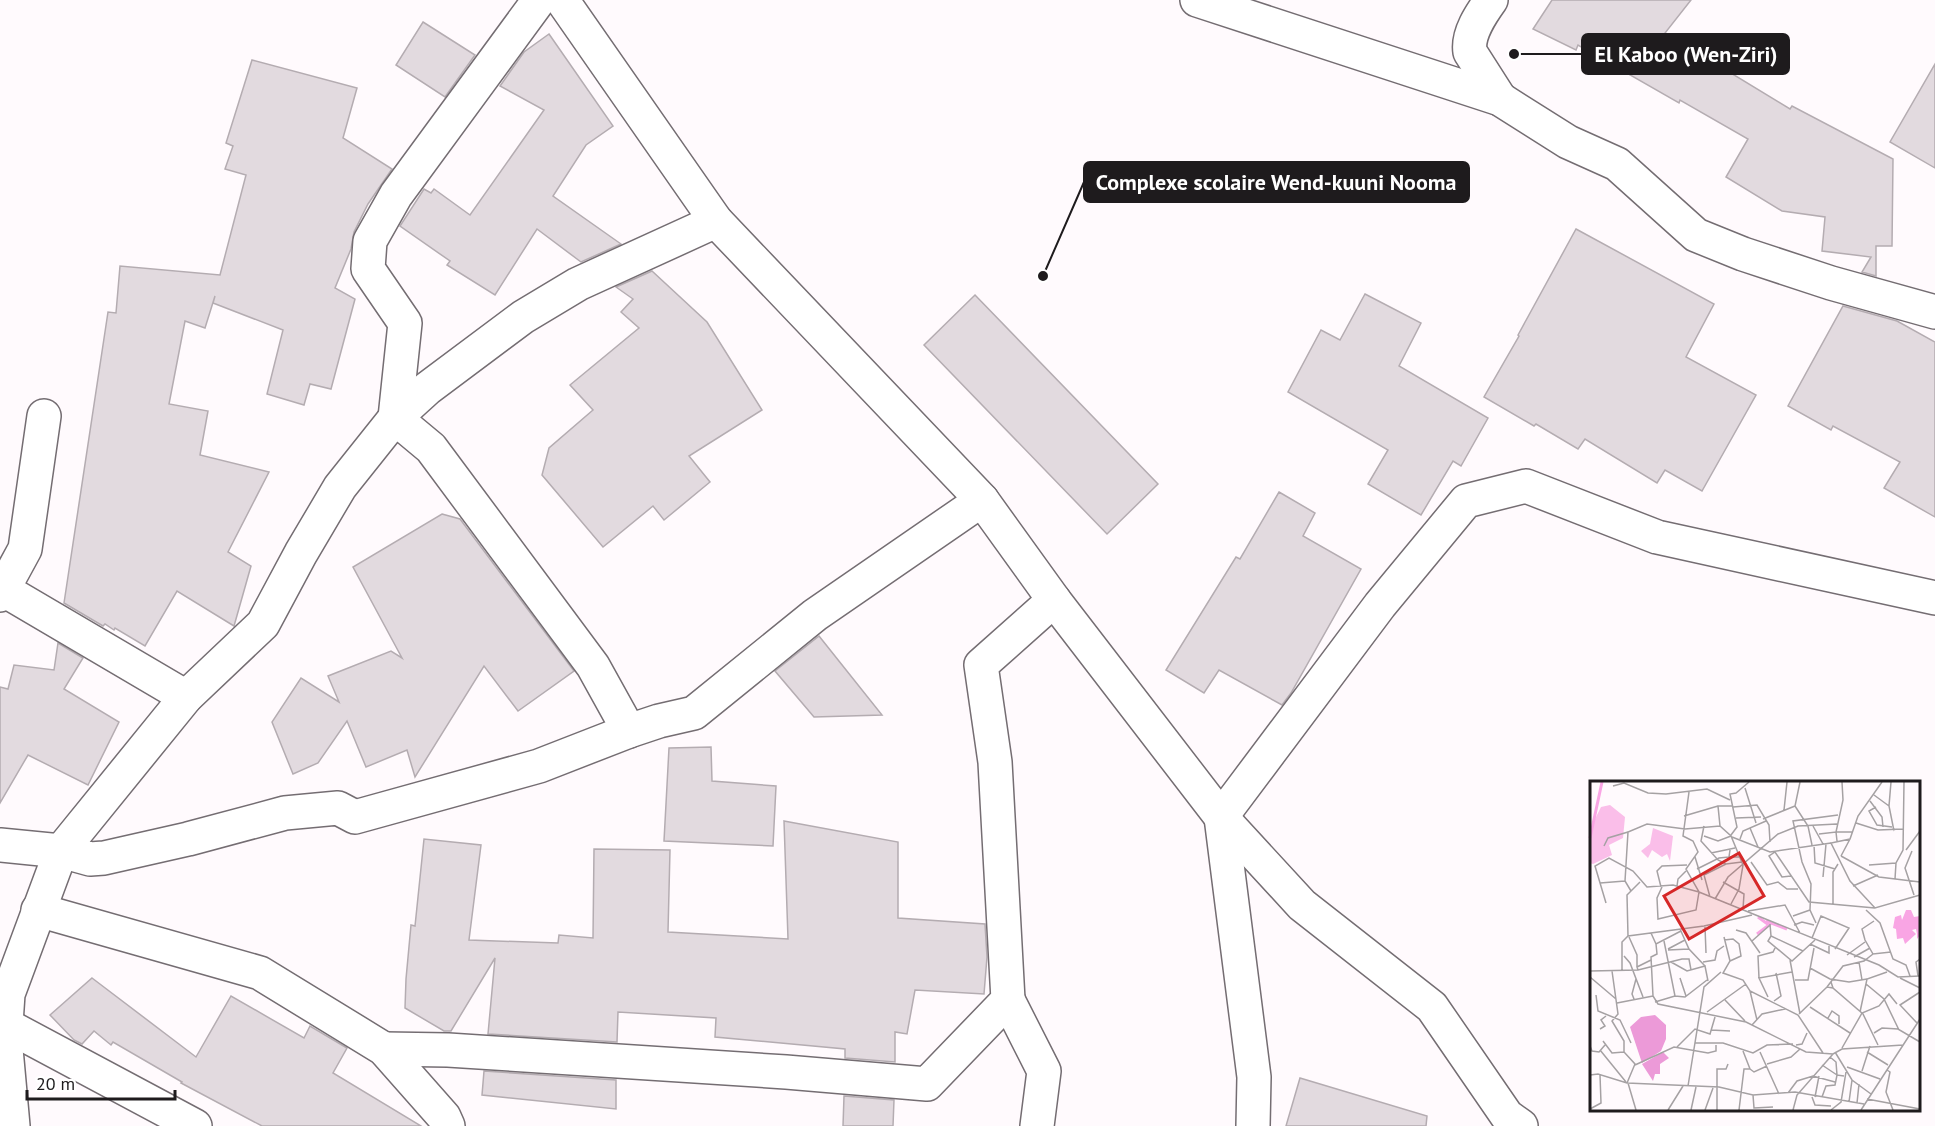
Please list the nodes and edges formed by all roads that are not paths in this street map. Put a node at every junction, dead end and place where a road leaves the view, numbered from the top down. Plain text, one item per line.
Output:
1 (539, 0) edge
2 (562, 0) edge
3 (1197, 0) edge
4 (1491, 0) edge
5 (1500, 99) junction
6 (716, 221) junction
7 (1935, 312) edge
8 (44, 416) dead end
9 (395, 418) junction
10 (982, 500) junction
11 (2, 593) edge
12 (1935, 598) edge
13 (1054, 600) junction
14 (186, 697) junction
15 (629, 731) junction
16 (1221, 817) junction
17 (0, 845) edge
18 (61, 851) junction
19 (38, 910) junction
20 (1008, 1000) junction
21 (6, 1025) junction
22 (384, 1049) junction
23 (13, 1126) edge
24 (195, 1126) edge
25 (448, 1126) edge
26 (1037, 1126) edge
27 (1253, 1126) edge
28 (1521, 1126) edge

1 - 9 street
2 - 6 street
3 - 5 street
4 - 5 street
5 - 7 street
6 - 9 street
6 - 10 street
8 - 11 street
9 - 14 street
9 - 15 street
10 - 13 street
10 - 15 street
11 - 14 street
12 - 16 street
13 - 16 street
13 - 20 street
14 - 18 street
15 - 18 street
16 - 27 street
16 - 28 street
17 - 18 street
18 - 19 street
19 - 21 street
19 - 22 street
20 - 22 street
20 - 26 street
21 - 23 street
21 - 24 street
22 - 25 street

